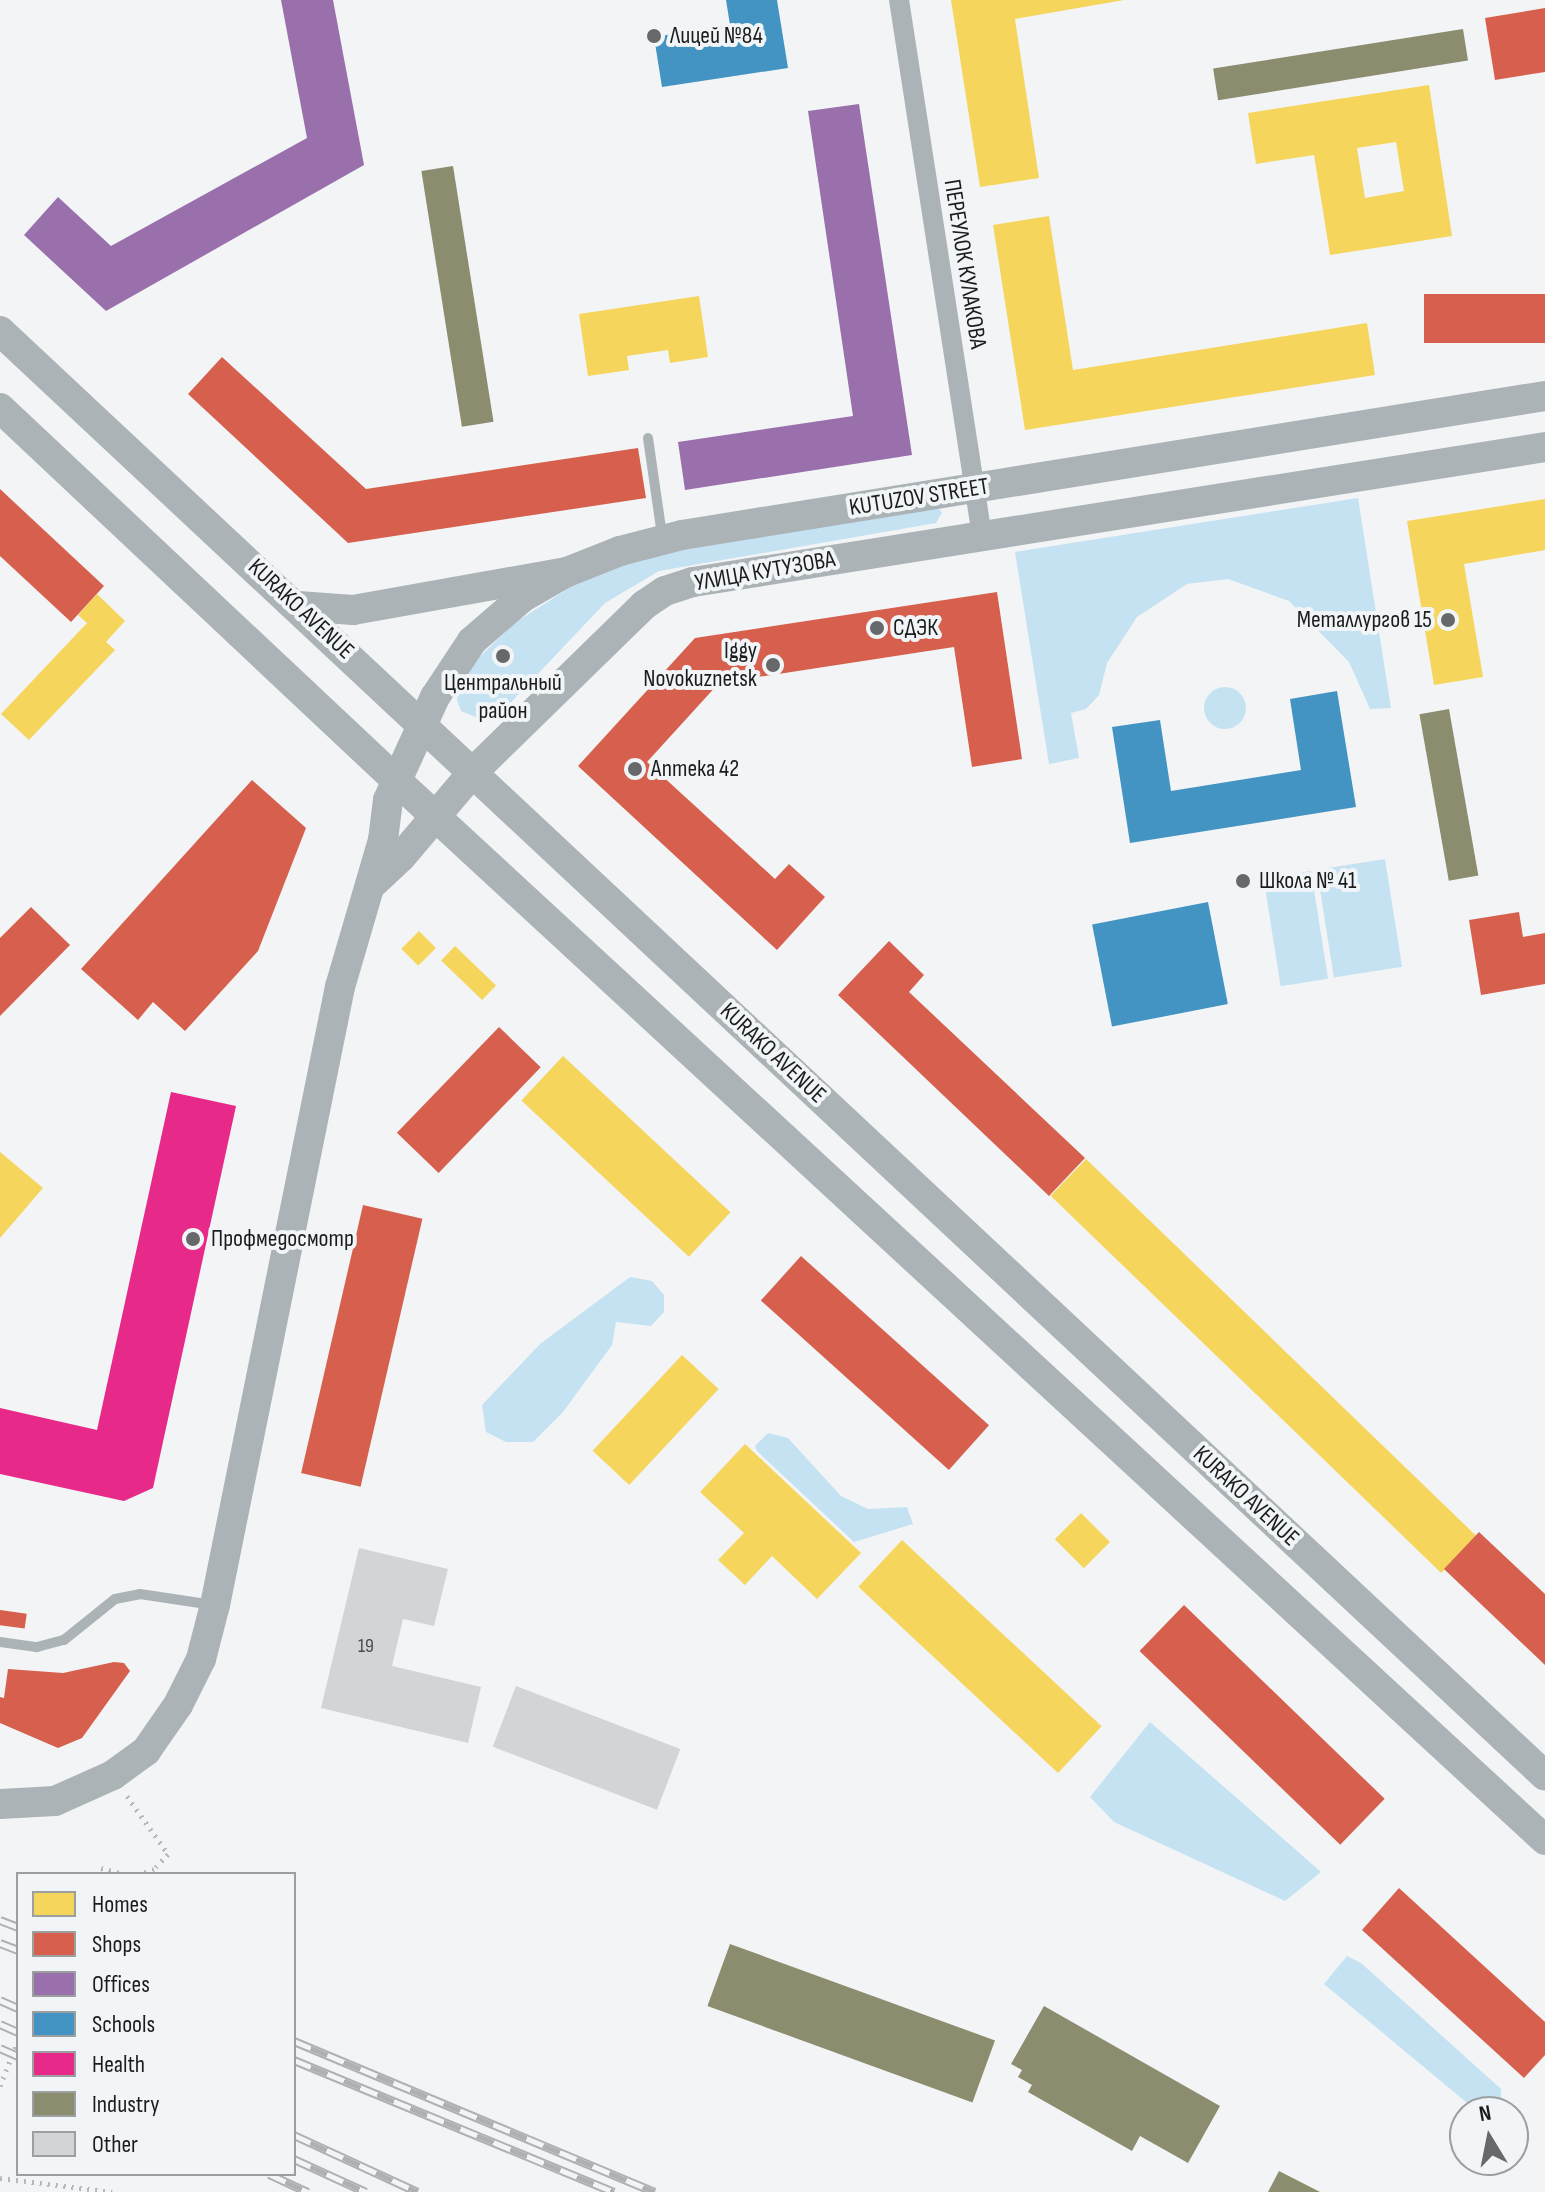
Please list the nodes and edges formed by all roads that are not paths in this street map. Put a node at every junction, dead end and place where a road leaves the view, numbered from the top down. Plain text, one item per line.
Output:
1 (899, 0) edge
2 (0, 331) edge
3 (1545, 396) edge
4 (0, 408) edge
5 (648, 438) dead end
6 (1545, 447) edge
7 (974, 488) junction
8 (982, 536) junction
9 (663, 540) junction
10 (567, 572) junction
11 (298, 606) junction
12 (425, 726) junction
13 (474, 771) junction
14 (397, 781) junction
15 (434, 814) junction
16 (370, 886) junction
17 (215, 1605) junction
18 (0, 1642) edge
19 (1545, 1776) edge
20 (0, 1804) edge
21 (1545, 1840) edge

1 - 7 street, ПЕРЕУЛОК КУЛАКОВА
2 - 11 main road, KURAKO AVENUE
3 - 7 main road, KUTUZOV STREET
4 - 14 main road, KURAKO AVENUE
5 - 9 lane
6 - 8 main road, KUTUZOV STREET
7 - 8 street, ПЕРЕУЛОК КУЛАКОВА
7 - 9 main road, KUTUZOV STREET
8 - 13 main road, УЛИЦА КУТУЗОВА
9 - 10 main road, KUTUZOV STREET
10 - 11 main road, KUTUZOV STREET
10 - 12 main road
11 - 12 main road, KURAKO AVENUE
12 - 13 main road, KURAKO AVENUE
12 - 14 main road
13 - 15 main road, УЛИЦА КУТУЗОВА
13 - 19 main road, KURAKO AVENUE
14 - 15 main road, KURAKO AVENUE
14 - 16 main road
15 - 16 main road, УЛИЦА КУТУЗОВА
15 - 21 main road, KURAKO AVENUE
16 - 17 main road
17 - 18 lane
17 - 20 main road

